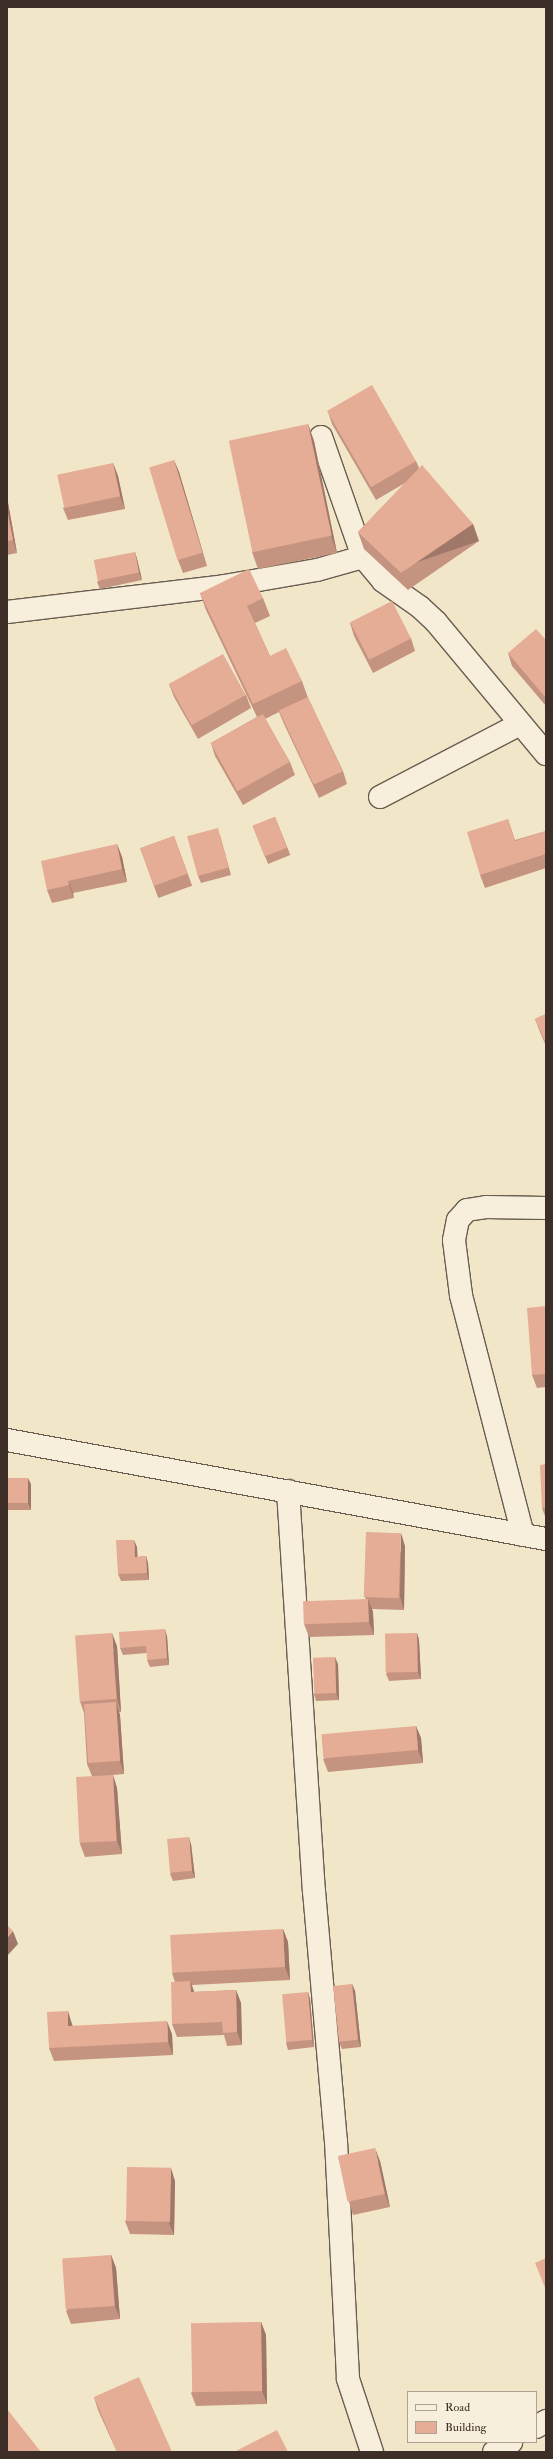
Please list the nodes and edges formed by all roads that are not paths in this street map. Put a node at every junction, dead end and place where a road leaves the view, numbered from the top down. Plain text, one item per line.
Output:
1 (321, 437) dead end
2 (364, 557) junction
3 (7, 612) edge
4 (520, 724) junction
5 (546, 754) edge
6 (380, 797) dead end
7 (546, 1208) edge
8 (7, 1440) edge
9 (288, 1491) junction
10 (523, 1535) junction
11 (546, 1539) edge
12 (546, 2421) edge
13 (537, 2426) edge
14 (509, 2443) edge
15 (372, 2452) edge
16 (494, 2452) edge

1 - 2 street
2 - 3 street
2 - 4 street
4 - 5 street
4 - 6 street
7 - 10 street
8 - 9 street
9 - 10 street
9 - 15 street
10 - 11 street
12 - 13 street
14 - 16 street

